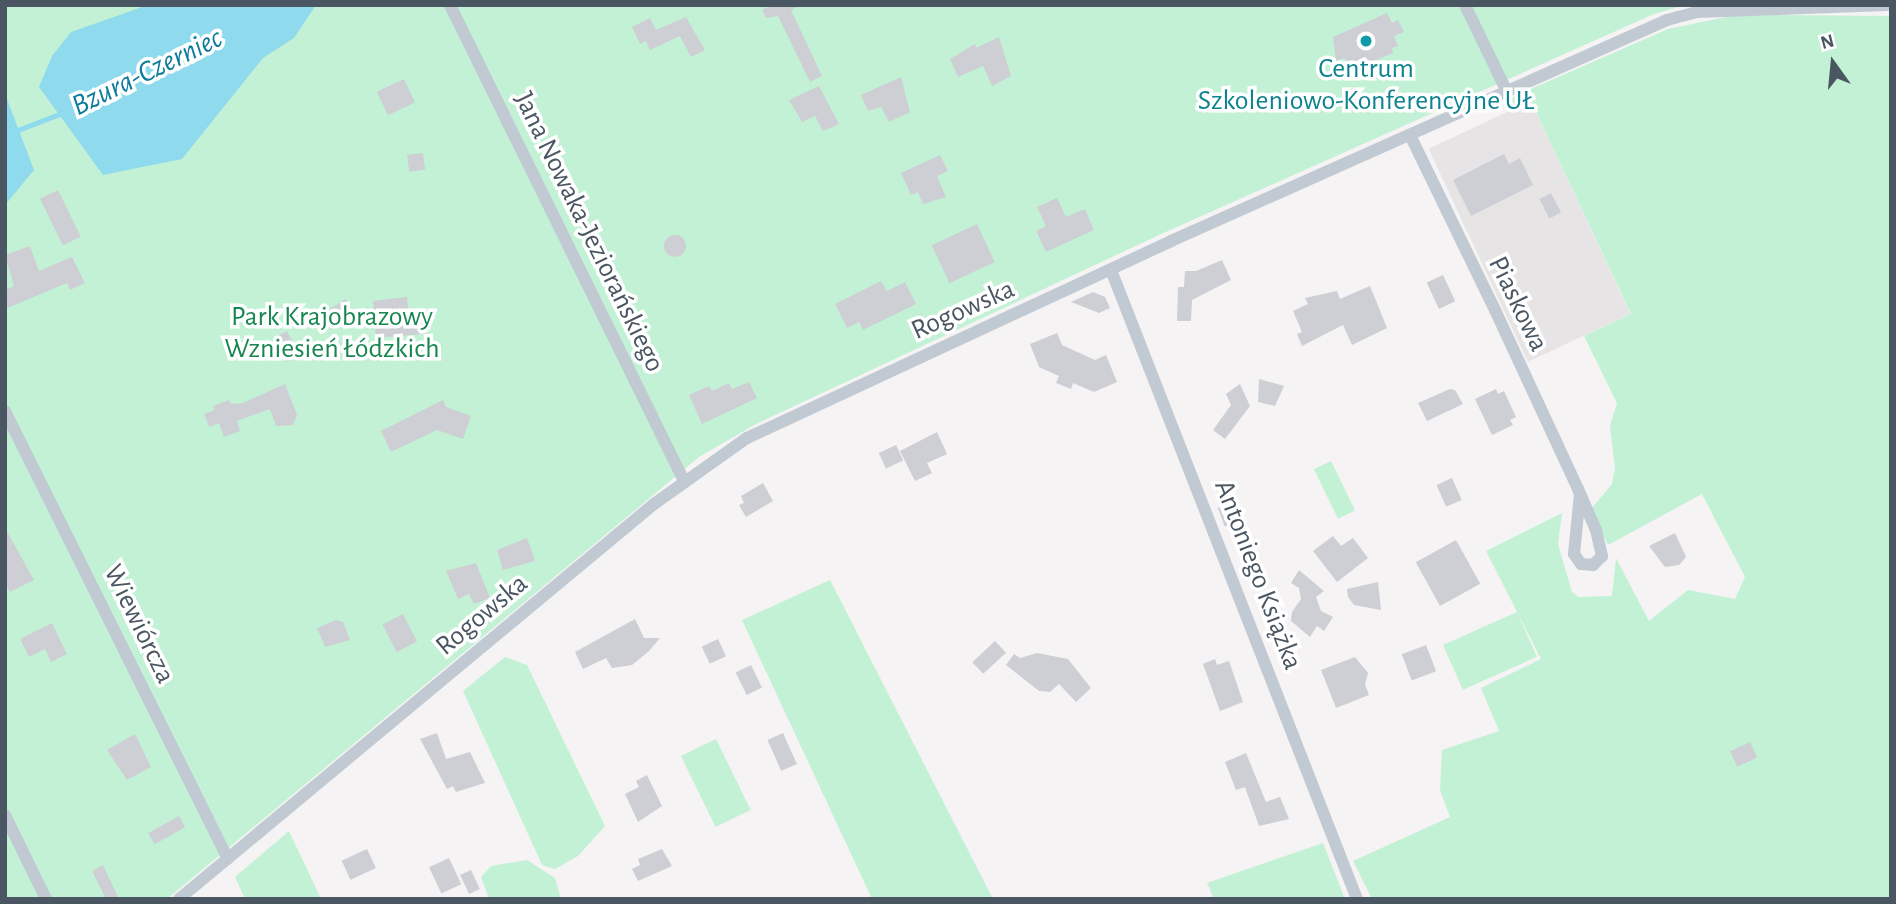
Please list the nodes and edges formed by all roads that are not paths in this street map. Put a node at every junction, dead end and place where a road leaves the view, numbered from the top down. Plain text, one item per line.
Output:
1 (450, 5) edge
2 (1465, 5) edge
3 (1887, 5) edge
4 (1507, 92) junction
5 (1410, 135) junction
6 (1111, 270) junction
7 (5, 411) edge
8 (684, 481) junction
9 (1580, 494) junction
10 (5, 815) edge
11 (228, 859) junction
12 (46, 899) edge
13 (179, 899) edge
14 (1357, 899) edge

1 - 8 street, Jana Nowaka-Jeziorańskiego
2 - 4 street
3 - 4 street, Rogowska
4 - 5 street, Rogowska
5 - 6 street, Rogowska
5 - 9 street, Piaskowa
6 - 8 street, Rogowska
6 - 14 street, Antoniego Książka
7 - 11 street, Wiewiórcza
8 - 11 street, Rogowska
9 - 9 street, Piaskowa
10 - 12 street
11 - 13 street, Rogowska

